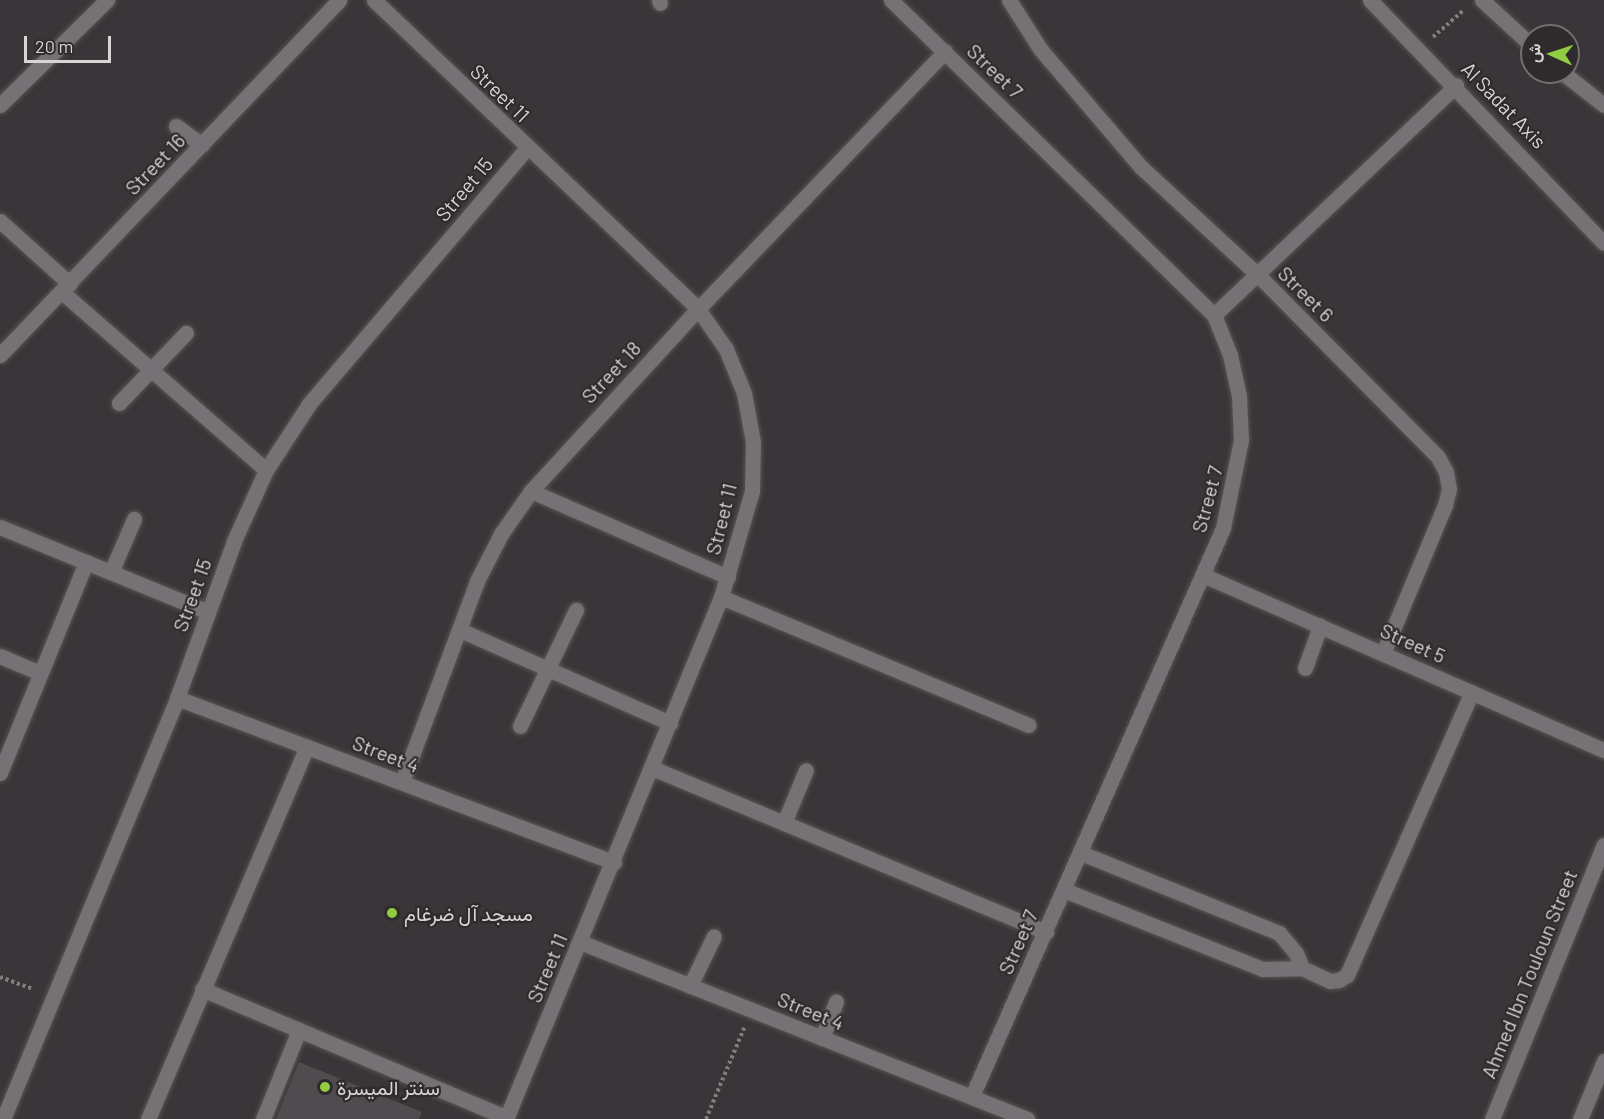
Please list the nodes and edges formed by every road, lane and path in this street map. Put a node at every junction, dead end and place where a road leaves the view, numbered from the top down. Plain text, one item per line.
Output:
1 (107, 0) edge
2 (339, 0) edge
3 (374, 0) edge
4 (891, 0) edge
5 (1010, 0) edge
6 (1370, 0) edge
7 (1482, 0) edge
8 (1467, 7) dead end
9 (1520, 35) edge
10 (1419, 50) junction
11 (945, 51) junction
12 (1577, 84) edge
13 (1456, 85) junction
14 (0, 105) edge
15 (1604, 105) edge
16 (176, 126) dead end
17 (202, 145) junction
18 (527, 148) junction
19 (0, 221) edge
20 (1604, 243) edge
21 (1257, 274) junction
22 (66, 288) junction
23 (698, 309) junction
24 (1214, 315) junction
25 (186, 333) dead end
26 (0, 355) edge
27 (151, 369) junction
28 (119, 403) dead end
29 (266, 470) junction
30 (531, 491) junction
31 (134, 519) dead end
32 (0, 526) edge
33 (86, 561) junction
34 (111, 572) junction
35 (1205, 576) junction
36 (728, 577) junction
37 (721, 597) junction
38 (576, 610) dead end
39 (208, 612) junction
40 (1320, 626) junction
41 (460, 630) junction
42 (1383, 653) junction
43 (0, 656) edge
44 (1305, 668) dead end
45 (547, 669) junction
46 (40, 673) junction
47 (1472, 692) junction
48 (177, 698) junction
49 (670, 723) junction
50 (1028, 725) dead end
51 (520, 726) dead end
52 (307, 746) junction
53 (1604, 750) edge
54 (652, 768) junction
55 (806, 770) dead end
56 (0, 773) edge
57 (402, 782) junction
58 (784, 823) junction
59 (1604, 845) edge
60 (1081, 853) junction
61 (614, 862) junction
62 (1064, 890) junction
63 (1046, 932) junction
64 (714, 936) dead end
65 (580, 942) junction
66 (1302, 968) junction
67 (0, 977) edge
68 (690, 986) junction
69 (202, 989) junction
70 (54, 996) junction
71 (836, 1002) dead end
72 (752, 1010) junction
73 (299, 1030) junction
74 (822, 1038) junction
75 (1604, 1061) edge
76 (972, 1096) junction
77 (1017, 1117) edge
78 (3, 1119) edge
79 (148, 1119) edge
80 (263, 1119) edge
81 (507, 1119) edge
82 (706, 1119) edge
83 (1492, 1119) edge
84 (1580, 1119) edge

1 - 14 street
2 - 17 street, Street 16
3 - 18 street, Street 11
4 - 11 street, Street 7
5 - 21 street, Street 6
6 - 10 street, Al Sadat Axis
7 - 9 street
8 - 10 path
10 - 13 street, Al Sadat Axis
11 - 23 street, Street 18
11 - 24 street, Street 7
12 - 15 street
13 - 20 street, Al Sadat Axis
13 - 21 street
16 - 17 street
17 - 22 street, Street 16
18 - 23 street, Street 11
18 - 29 street, Street 15
19 - 22 street
21 - 24 street
21 - 42 street, Street 6
22 - 26 street, Street 16
22 - 27 street
23 - 30 street, Street 18
23 - 36 street, Street 11
24 - 35 street, Street 7
25 - 27 street
27 - 28 street
27 - 29 street
29 - 39 street, Street 15
30 - 36 street
30 - 41 street, Street 18
31 - 34 street
32 - 33 street
33 - 34 street
33 - 46 street
34 - 39 street
35 - 40 street, Street 5
35 - 60 street, Street 7
36 - 37 street, Street 11
37 - 49 street, Street 11
37 - 50 street
38 - 45 street
39 - 48 street, Street 15
40 - 42 street, Street 5
40 - 44 street
41 - 45 street
41 - 57 street, Street 18
42 - 47 street, Street 5
43 - 46 street
45 - 49 street
45 - 51 street
46 - 56 street
47 - 53 street, Street 5
47 - 66 street
48 - 52 street, Street 4
48 - 70 street, Street 15
49 - 54 street, Street 11
52 - 57 street, Street 4
52 - 69 street
54 - 58 street
54 - 61 street, Street 11
55 - 58 street
57 - 61 street, Street 4
58 - 63 street
59 - 83 street, Ahmed Ibn Touloun Street
60 - 62 street, Street 7
60 - 66 street
61 - 65 street, Street 11
62 - 63 street, Street 7
62 - 66 street
63 - 76 street, Street 7
64 - 68 street
65 - 68 street, Street 4
65 - 81 street, Street 11
67 - 70 path
68 - 72 street, Street 4
69 - 73 street
69 - 79 street
70 - 78 street, Street 15
71 - 74 street
72 - 74 street, Street 4
72 - 82 path
73 - 80 street
73 - 81 street
74 - 76 street, Street 4
75 - 84 street
76 - 77 street, Street 4

